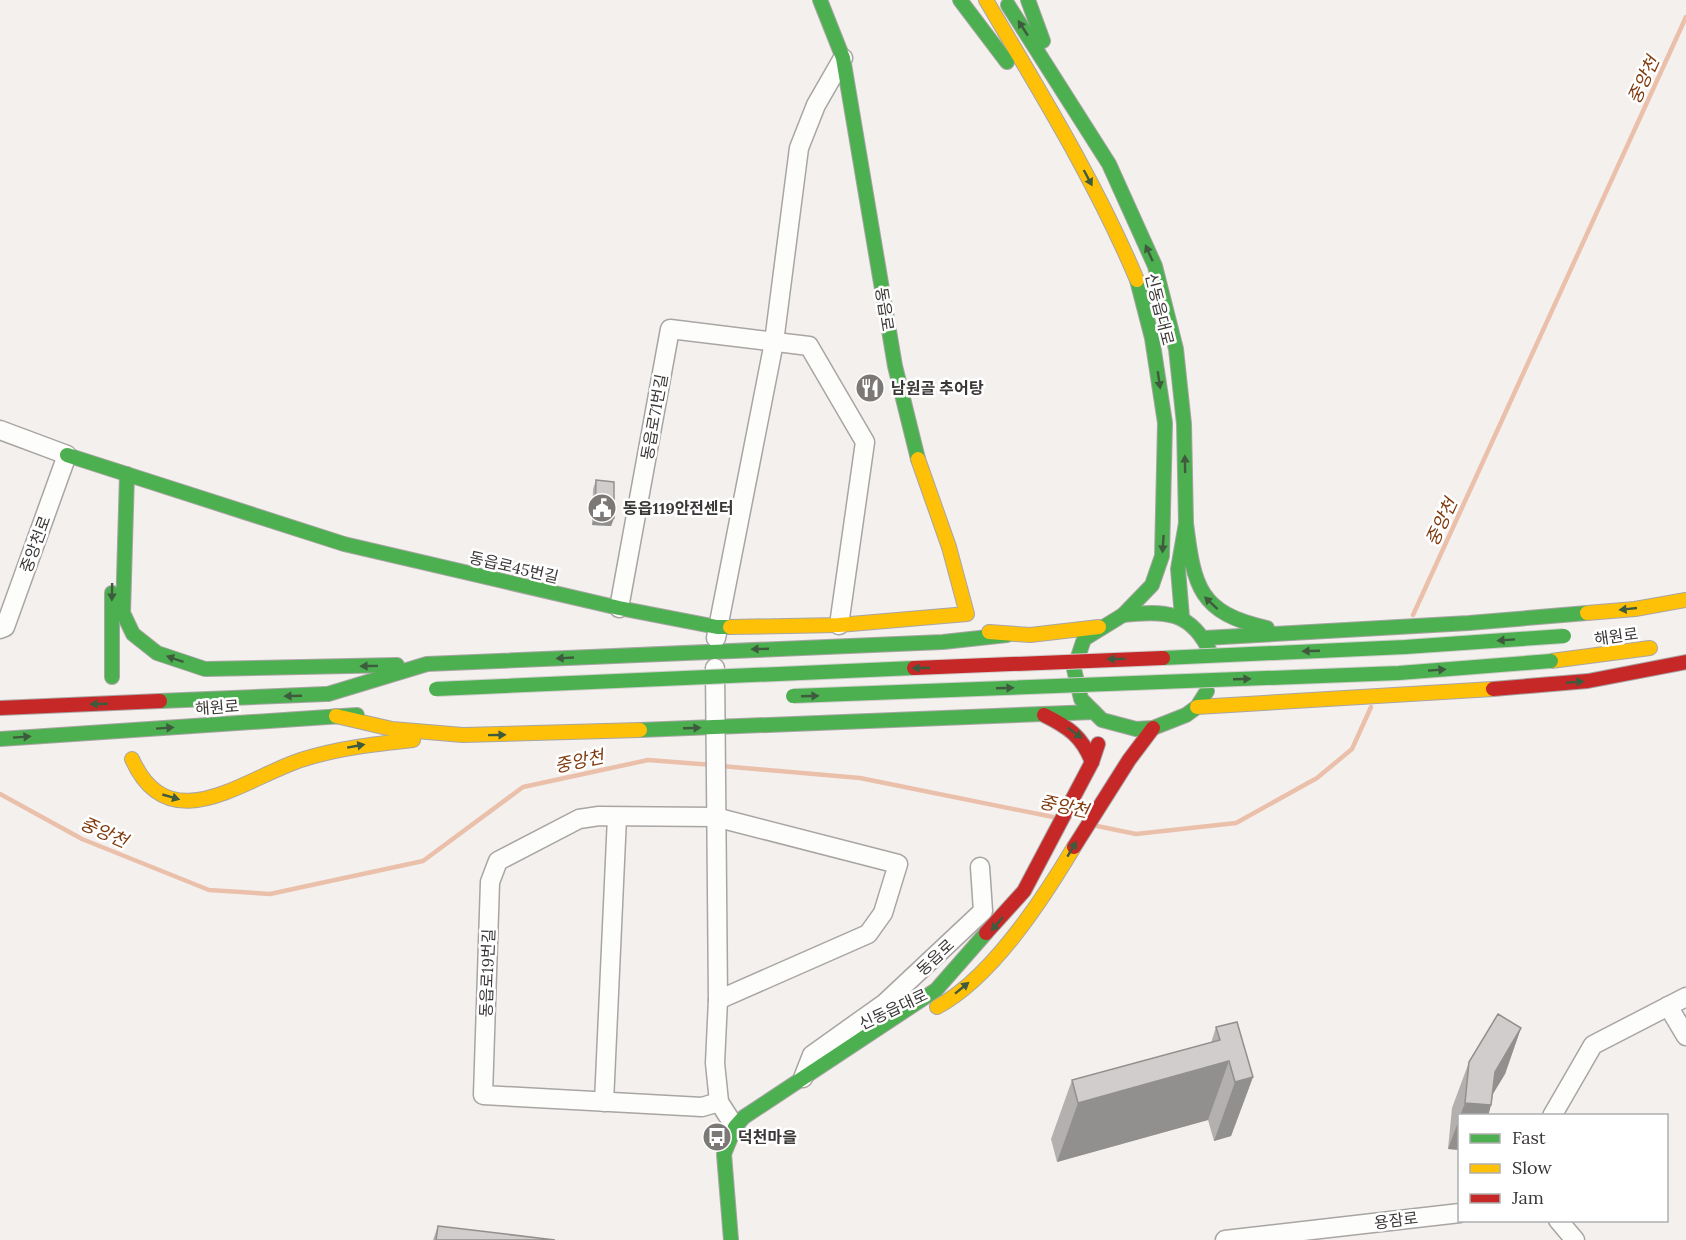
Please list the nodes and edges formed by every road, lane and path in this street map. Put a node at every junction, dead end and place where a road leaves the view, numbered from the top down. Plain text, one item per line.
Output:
1 (820, 0) edge
2 (960, 0) edge
3 (986, 0) edge
4 (1004, 0) edge
5 (1028, 0) edge
6 (843, 58) junction
7 (1062, 88) junction
8 (1070, 143) junction
9 (774, 342) junction
10 (0, 430) edge
11 (68, 455) junction
12 (120, 472) junction
13 (1186, 523) junction
14 (1686, 600) edge
15 (619, 608) junction
16 (967, 614) junction
17 (1123, 615) junction
18 (1182, 617) junction
19 (839, 625) junction
20 (717, 627) junction
21 (1099, 627) junction
22 (0, 629) edge
23 (1305, 633) junction
24 (1007, 635) junction
25 (1570, 636) dead end
26 (1205, 638) junction
27 (972, 640) junction
28 (943, 642) junction
29 (1667, 645) dead end
30 (715, 650) junction
31 (1686, 662) edge
32 (427, 664) junction
33 (1074, 669) junction
34 (111, 677) dead end
35 (430, 689) dead end
36 (388, 692) dead end
37 (328, 694) junction
38 (781, 697) dead end
39 (734, 699) dead end
40 (698, 700) dead end
41 (1197, 707) junction
42 (0, 708) edge
43 (392, 713) dead end
44 (1044, 715) junction
45 (336, 716) junction
46 (1098, 716) junction
47 (1153, 728) junction
48 (715, 734) junction
49 (463, 735) junction
50 (0, 739) edge
51 (132, 759) dead end
52 (1092, 762) junction
53 (715, 812) junction
54 (617, 817) junction
55 (980, 867) dead end
56 (1686, 997) edge
57 (718, 1000) junction
58 (1668, 1006) junction
59 (1686, 1036) edge
60 (855, 1045) junction
61 (803, 1078) junction
62 (604, 1102) junction
63 (719, 1102) junction
64 (1553, 1114) edge
65 (735, 1127) junction
66 (1458, 1213) edge
67 (1559, 1222) edge
68 (730, 1240) edge
69 (1225, 1240) edge
70 (1575, 1240) edge

1 - 6 main road, 동읍로
2 - 8 main road
3 - 8 main road, 신동읍대로
7 -> 4 main road, 신동읍대로
5 - 7 main road
6 - 9 street
6 - 16 main road, 동읍로
13 -> 7 main road, 신동읍대로
8 -> 17 main road, 신동읍대로
9 - 15 street, 동읍로71번길
9 - 19 street, 동읍로71번길
9 - 20 street
10 - 11 street
11 - 12 main road, 동읍로45번길
11 - 22 street, 중앙천로
12 - 15 main road, 동읍로45번길
32 -> 12 main road
12 -> 34 main road
13 - 18 main road, 신동읍대로
23 -> 13 main road
14 -> 23 main road
15 - 20 main road, 동읍로45번길
16 - 19 main road, 동읍로45번길
16 - 24 main road
16 - 27 main road, 동읍로
16 - 28 main road
17 - 18 main road
17 - 21 main road
18 - 26 main road
19 - 20 main road, 동읍로45번길
20 - 30 street
21 - 24 main road
21 - 33 main road
23 - 26 main road
24 - 27 main road
25 -> 35 main road, bridge
26 - 41 main road
27 - 28 main road
27 - 33 main road
28 -> 30 main road
38 -> 29 main road, 해원로, bridge
30 -> 32 main road
30 - 48 street
41 -> 31 main road
32 - 37 main road
33 - 46 main road
36 - 37 main road, 해원로
37 -> 42 main road, 해원로
39 - 40 main road
41 - 47 main road
43 - 45 main road, 해원로
44 - 46 main road
44 - 48 main road
44 -> 52 main road
45 - 49 main road
50 -> 45 main road, 해원로
46 - 47 main road
46 - 52 main road, 신동읍대로
60 -> 47 main road, 신동읍대로
49 -> 48 main road
48 - 53 street
51 -> 49 main road
52 -> 60 main road, 신동읍대로
53 - 54 street, 동읍로19번길
53 - 57 street
53 - 57 street, 동읍로19번길
54 - 62 street
54 - 62 street, 동읍로19번길
55 - 61 street, 동읍로
56 - 58 street
57 - 63 street
58 - 59 street
58 - 64 street
60 - 61 main road, 동읍로
61 - 65 main road, 동읍로
62 - 63 street, 동읍로19번길
63 - 65 street
65 - 68 main road, 동읍로
66 - 69 street, 용잠로
67 - 70 street

